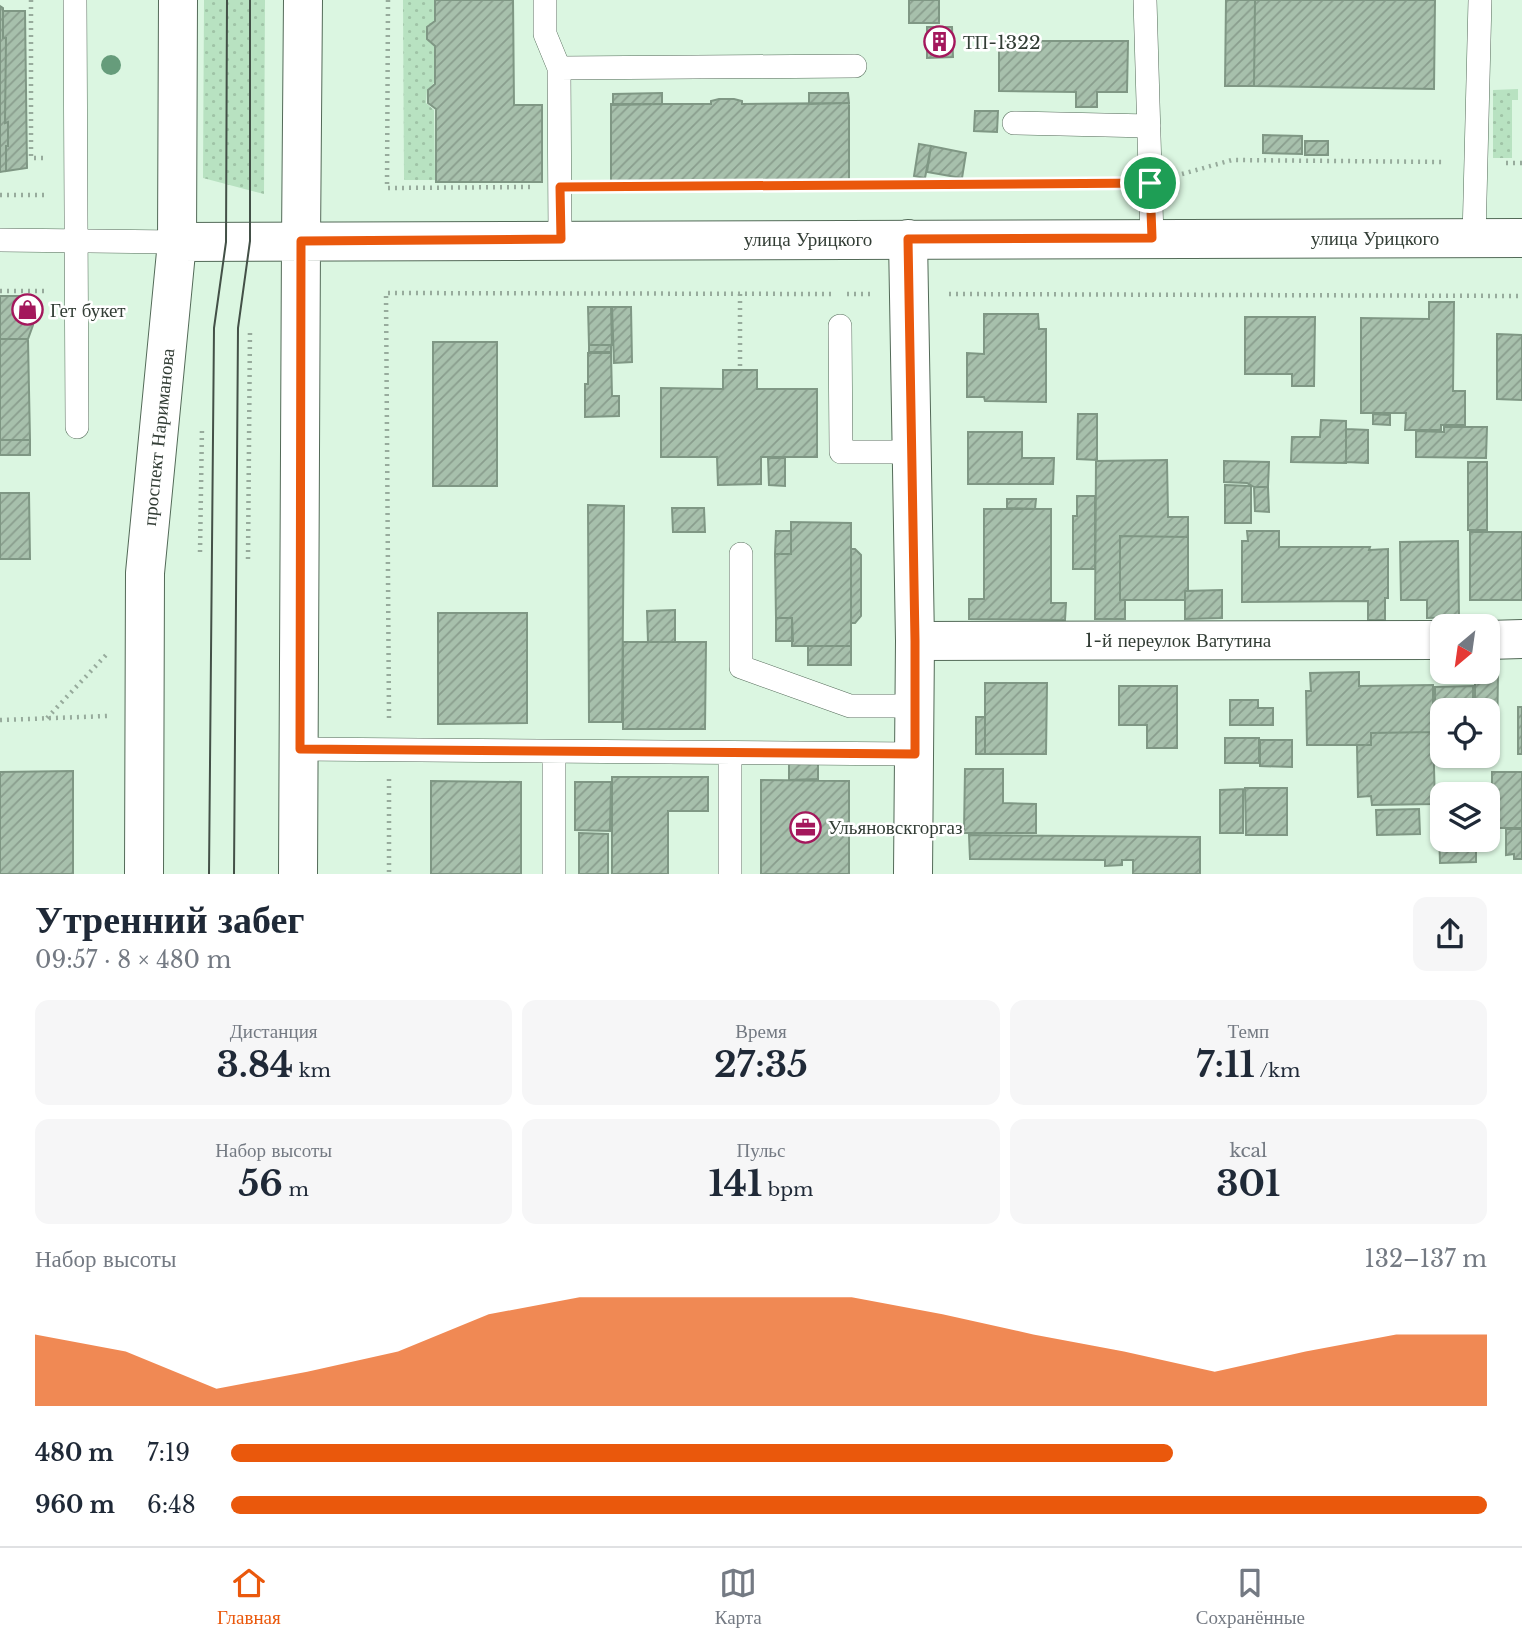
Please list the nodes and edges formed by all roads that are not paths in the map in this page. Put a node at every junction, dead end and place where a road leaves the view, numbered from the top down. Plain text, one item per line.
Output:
1 (75, 0) edge
2 (178, 0) edge
3 (303, 0) edge
4 (545, 0) edge
5 (1145, 0) edge
6 (1480, 0) edge
7 (855, 66) dead end
8 (559, 68) junction
9 (1014, 123) dead end
10 (1149, 126) junction
11 (1152, 238) junction
12 (1474, 238) junction
13 (1522, 238) edge
14 (561, 239) junction
15 (908, 239) junction
16 (0, 240) edge
17 (76, 240) junction
18 (301, 241) junction
19 (177, 242) junction
20 (840, 326) dead end
21 (77, 428) dead end
22 (912, 452) junction
23 (741, 554) dead end
24 (1522, 639) edge
25 (1430, 640) edge
26 (1500, 640) edge
27 (915, 641) junction
28 (915, 706) junction
29 (300, 749) junction
30 (554, 751) junction
31 (730, 753) junction
32 (915, 754) junction
33 (145, 874) edge
34 (298, 874) edge
35 (554, 874) edge
36 (730, 874) edge
37 (913, 874) edge

1 - 17 lane
2 - 19 main road, проспект Нариманова
3 - 18 main road
4 - 8 lane
5 - 10 lane
6 - 12 lane
7 - 8 lane
8 - 14 lane
9 - 10 lane
10 - 11 lane
11 - 12 main road, улица Урицкого
11 - 15 main road, улица Урицкого
12 - 13 main road, улица Урицкого
14 - 15 main road, улица Урицкого
14 - 18 main road, улица Урицкого
15 - 22 main road
16 - 17 lane
17 - 19 lane
17 - 21 lane
18 - 19 main road, улица Урицкого
18 - 29 main road
19 - 33 main road, проспект Нариманова
20 - 22 lane
22 - 27 main road
23 - 28 lane
24 - 26 main road
25 - 27 main road, 1-й переулок Ватутина
27 - 28 main road
28 - 32 main road
29 - 30 lane
29 - 34 main road
30 - 31 lane
30 - 35 lane
31 - 32 lane
31 - 36 lane
32 - 37 main road

